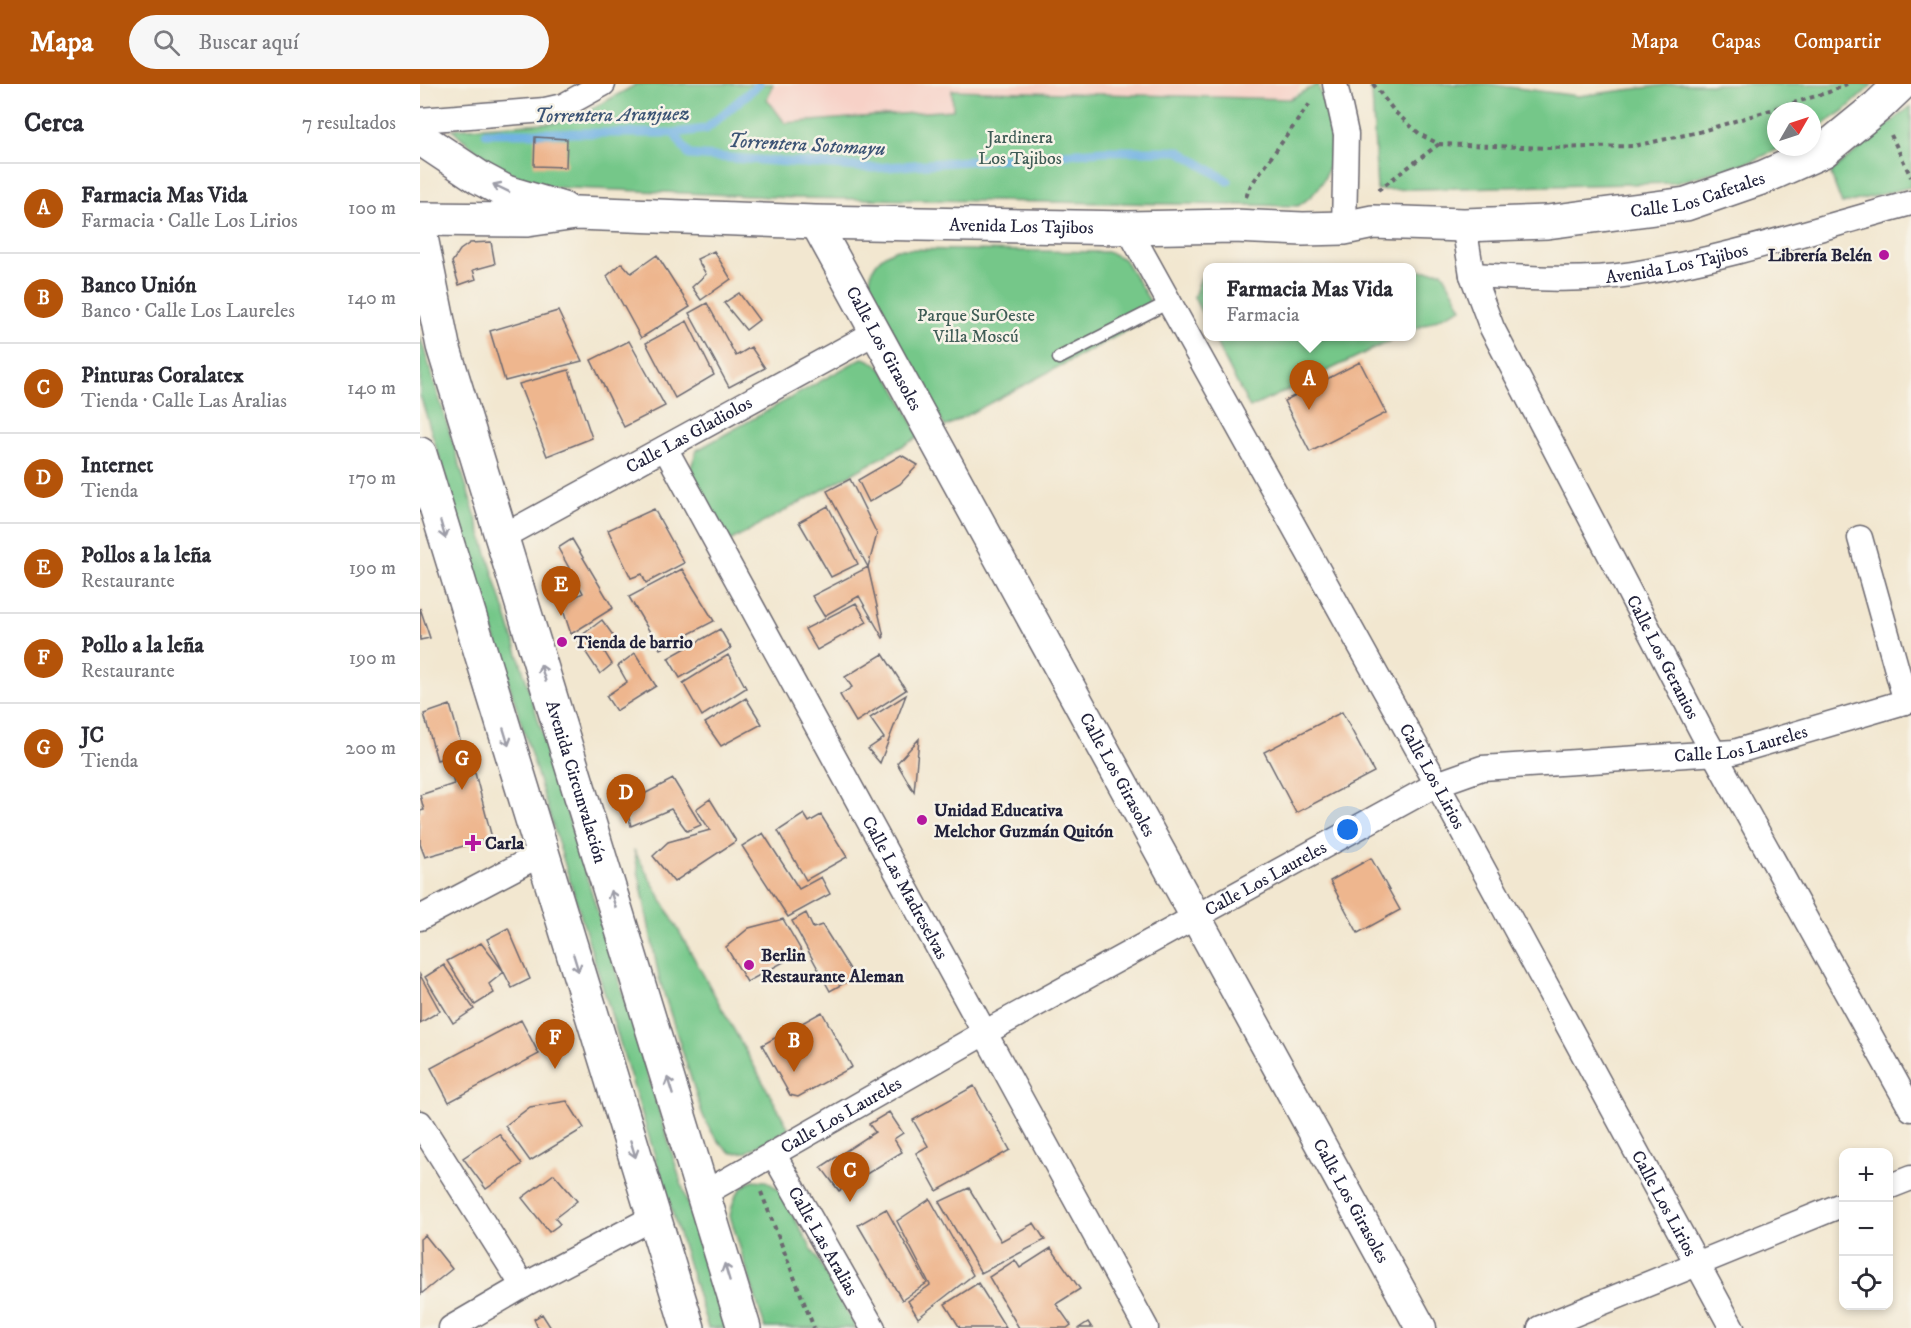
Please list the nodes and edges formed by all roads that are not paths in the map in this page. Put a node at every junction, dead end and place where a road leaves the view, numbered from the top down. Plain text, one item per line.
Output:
1 (603, 84) edge
2 (1901, 84) edge
3 (1326, 89) edge
4 (420, 120) edge
5 (420, 138) edge
6 (1911, 203) edge
7 (576, 213) junction
8 (420, 219) edge
9 (815, 222) junction
10 (1359, 225) junction
11 (1464, 225) junction
12 (1128, 228) junction
13 (420, 232) edge
14 (1472, 275) junction
15 (1169, 302) junction
16 (876, 332) junction
17 (1059, 358) dead end
18 (665, 448) junction
19 (420, 454) edge
20 (502, 537) junction
21 (1860, 538) dead end
22 (1909, 701) edge
23 (1713, 751) junction
24 (1437, 784) junction
25 (543, 854) junction
26 (1197, 916) junction
27 (420, 918) edge
28 (986, 1032) junction
29 (1911, 1109) edge
30 (420, 1124) edge
31 (774, 1155) junction
32 (1911, 1178) edge
33 (1893, 1184) edge
34 (703, 1194) junction
35 (1839, 1206) edge
36 (654, 1217) junction
37 (1696, 1262) junction
38 (523, 1286) junction
39 (451, 1328) edge
40 (688, 1328) edge
41 (744, 1328) edge
42 (873, 1328) edge
43 (1146, 1328) edge
44 (1421, 1328) edge
45 (1540, 1328) edge
46 (1732, 1328) edge

1 - 4 street
2 - 11 main road, Calle Los Cafetales
3 - 10 street
7 -> 5 main road, Avenida Los Tajibos
6 - 14 street, Avenida Los Tajibos
7 - 8 main road, Avenida Los Tajibos
7 - 9 main road, Avenida Los Tajibos
9 - 12 main road, Avenida Los Tajibos
9 - 16 street, Calle Los Girasoles
10 - 11 main road, Avenida Los Tajibos
10 - 12 main road, Avenida Los Tajibos
11 - 14 street, Calle Los Geranios
12 - 15 street, Calle Los Lirios
13 - 20 main road, Avenida Circunvalación
14 - 23 street, Calle Los Geranios
15 - 17 lane
15 - 24 street, Calle Los Lirios
16 - 18 street, Calle Las Gladiolos
16 - 26 street, Calle Los Girasoles
18 - 20 street, Calle Las Gladiolos
18 - 28 street, Calle Las Madreselvas
19 -> 25 main road
34 -> 20 main road, Avenida Circunvalación
21 - 22 street
22 - 23 street, Calle Los Laureles
23 - 24 street, Calle Los Laureles
23 - 29 street, Calle Los Geranios
24 - 26 street, Calle Los Laureles
24 - 37 street, Calle Los Lirios
25 - 27 street
25 -> 36 main road
26 - 28 street, Calle Los Laureles
26 - 44 street, Calle Los Girasoles
28 - 31 street, Calle Los Laureles
28 - 43 street, Calle Las Madreselvas
30 - 38 street
31 - 34 street, Calle Los Laureles
31 - 42 street, Calle Las Aralias
32 - 33 street
41 -> 34 main road, Avenida Circunvalación
35 - 37 street
36 - 38 street
36 - 40 main road
37 - 45 street
37 - 46 street, Calle Los Lirios
38 - 39 street

